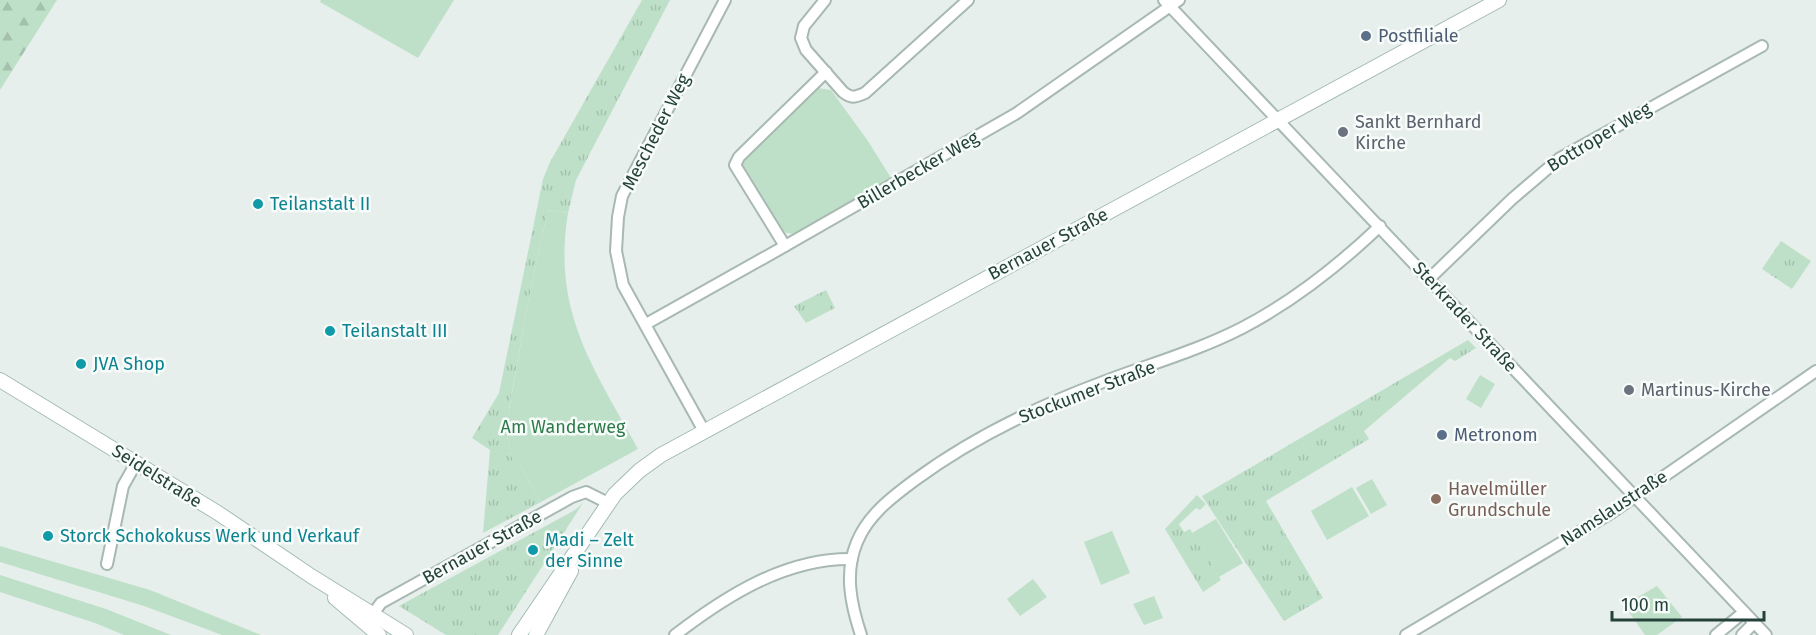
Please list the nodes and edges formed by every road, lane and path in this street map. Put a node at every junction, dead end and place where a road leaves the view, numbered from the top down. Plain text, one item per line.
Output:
1 (725, 0) edge
2 (825, 0) edge
3 (969, 0) edge
4 (1499, 0) edge
5 (1171, 2) edge
6 (1762, 46) dead end
7 (826, 72) junction
8 (1278, 120) junction
9 (1380, 226) junction
10 (785, 246) junction
11 (1429, 279) junction
12 (646, 324) junction
13 (1816, 371) edge
14 (0, 380) edge
15 (704, 431) junction
16 (136, 463) junction
17 (1634, 496) junction
18 (606, 505) junction
19 (852, 559) junction
20 (107, 564) dead end
21 (1744, 612) junction
22 (370, 619) junction
23 (1754, 623) junction
24 (379, 635) edge
25 (406, 635) edge
26 (519, 635) edge
27 (536, 635) edge
28 (675, 635) edge
29 (861, 635) edge
30 (1406, 635) edge
31 (1716, 635) edge
32 (1742, 635) edge
33 (1766, 635) edge

1 - 12 street, Mescheder Weg
2 - 7 street
3 - 7 street
4 - 8 main road, Bernauer Straße
5 - 8 street, Sterkrader Straße
5 - 10 street, Billerbecker Weg
6 - 11 street, Bottroper Weg
7 - 10 street
8 - 9 street, Sterkrader Straße
8 - 15 main road, Bernauer Straße
9 - 11 street, Sterkrader Straße
9 - 19 street, Stockumer Straße
10 - 12 street, Billerbecker Weg
11 - 17 street, Sterkrader Straße
12 - 15 street, Mescheder Weg
13 - 17 street, Namslaustraße
14 - 16 main road, Seidelstraße
15 - 18 main road, Bernauer Straße
16 - 20 street
16 - 22 main road, Seidelstraße
17 - 21 street, Sterkrader Straße
17 - 30 street, Namslaustraße
18 - 22 street, Bernauer Straße
18 - 26 main road, Bernauer Straße
18 - 27 main road, Bernauer Straße
19 - 28 street
19 - 29 street, Stockumer Straße
21 - 23 street, Sterkrader Straße
21 - 31 street
22 - 24 main road, Seidelstraße
22 - 25 main road, Seidelstraße
23 - 32 street
23 - 33 street, Sterkrader Straße

